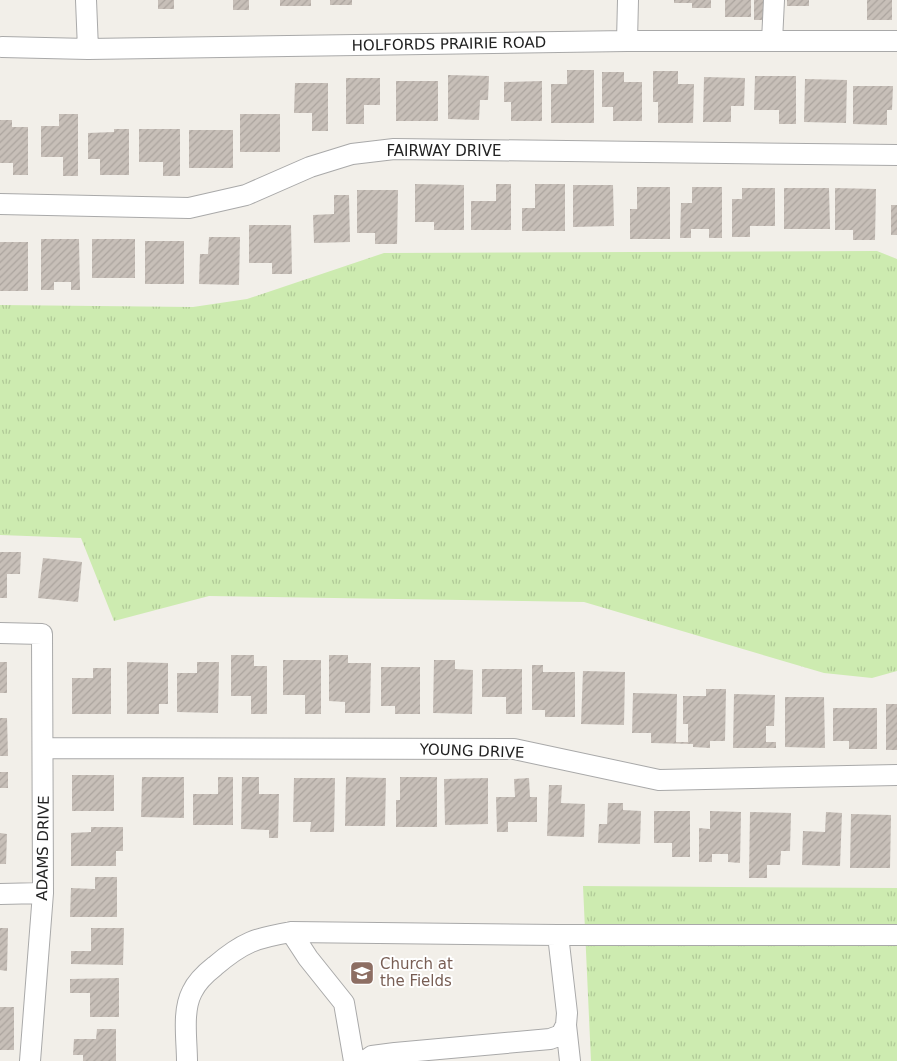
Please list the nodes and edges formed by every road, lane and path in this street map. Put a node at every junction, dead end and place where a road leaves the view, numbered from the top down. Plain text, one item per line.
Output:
1 (86, 0) edge
2 (628, 0) edge
3 (774, 0) edge
4 (627, 41) junction
5 (772, 41) junction
6 (897, 41) edge
7 (2, 47) dead end
8 (88, 49) junction
9 (897, 154) edge
10 (0, 204) edge
11 (0, 633) edge
12 (44, 748) junction
13 (897, 775) edge
14 (43, 893) junction
15 (0, 894) edge
16 (292, 932) junction
17 (558, 935) junction
18 (897, 935) edge
19 (566, 1025) junction
20 (30, 1061) edge
21 (187, 1061) edge
22 (354, 1061) edge
23 (365, 1061) edge
24 (570, 1061) edge

1 - 8 street
2 - 4 street
3 - 5 street
4 - 5 street, HOLFORDS PRAIRIE ROAD
4 - 8 street, HOLFORDS PRAIRIE ROAD
5 - 6 street, HOLFORDS PRAIRIE ROAD
7 - 8 street, HOLFORDS PRAIRIE ROAD
9 - 10 street, FAIRWAY DRIVE
11 - 12 street, ADAMS DRIVE
12 - 13 street, YOUNG DRIVE
12 - 14 street, ADAMS DRIVE
14 - 15 street
14 - 20 street, ADAMS DRIVE
16 - 17 street
16 - 21 street
16 - 22 street
17 - 18 street
17 - 19 street
19 - 23 street
19 - 24 street

